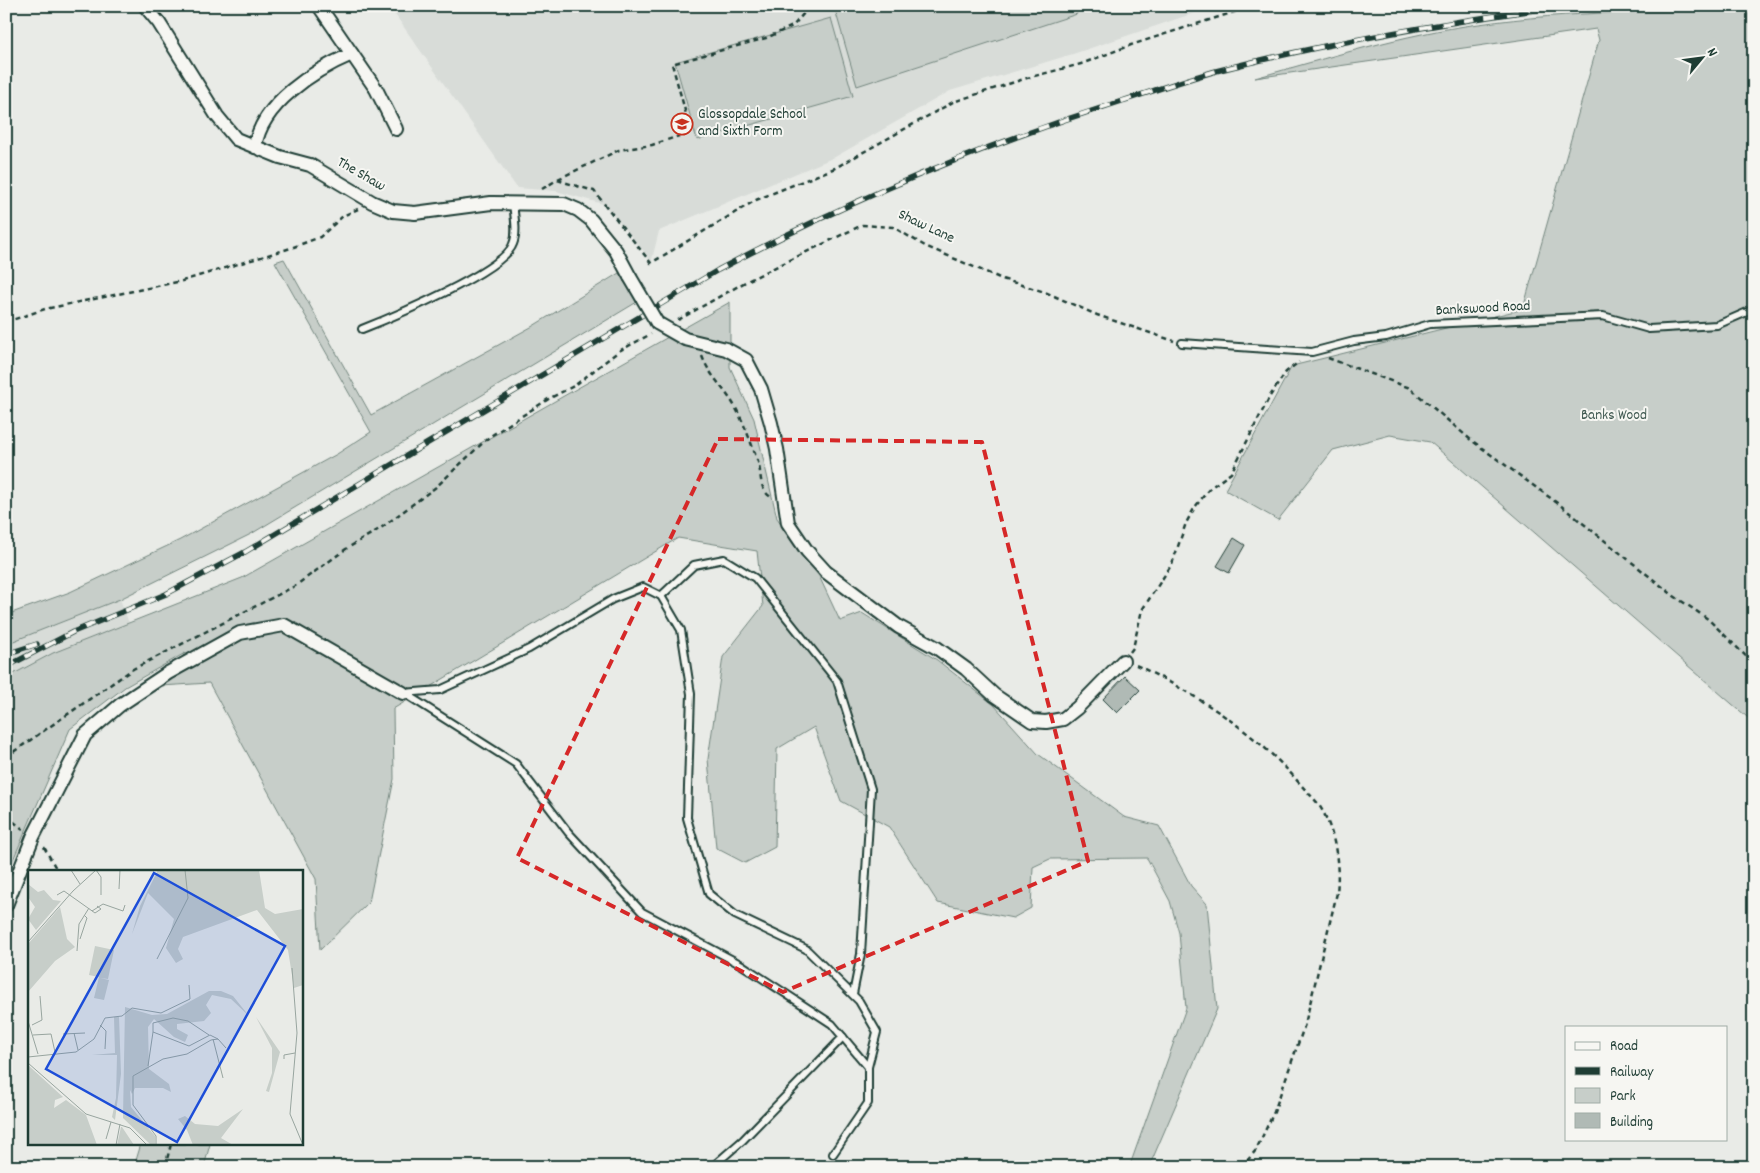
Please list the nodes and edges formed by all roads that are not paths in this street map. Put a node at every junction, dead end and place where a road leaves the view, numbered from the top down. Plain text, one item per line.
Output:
1 (146, 6) edge
2 (319, 6) edge
3 (352, 54) junction
4 (396, 129) dead end
5 (254, 147) junction
6 (517, 203) junction
7 (1754, 309) edge
8 (362, 329) dead end
9 (1182, 344) road end
10 (661, 596) junction
11 (1123, 662) road end
12 (403, 693) junction
13 (6, 904) edge
14 (853, 994) junction
15 (843, 1036) junction
16 (868, 1067) junction
17 (833, 1154) dead end
18 (712, 1167) edge

1 - 5 street, The Shaw
2 - 3 street
3 - 4 street
3 - 5 street
5 - 6 street, The Shaw
6 - 8 lane
6 - 11 street, The Shaw, bridge
7 - 9 lane, Bankswood Road
10 - 12 lane
10 - 14 lane
10 - 14 lane
12 - 13 street
12 - 15 lane
14 - 16 lane
15 - 16 lane
15 - 18 lane
16 - 17 lane

